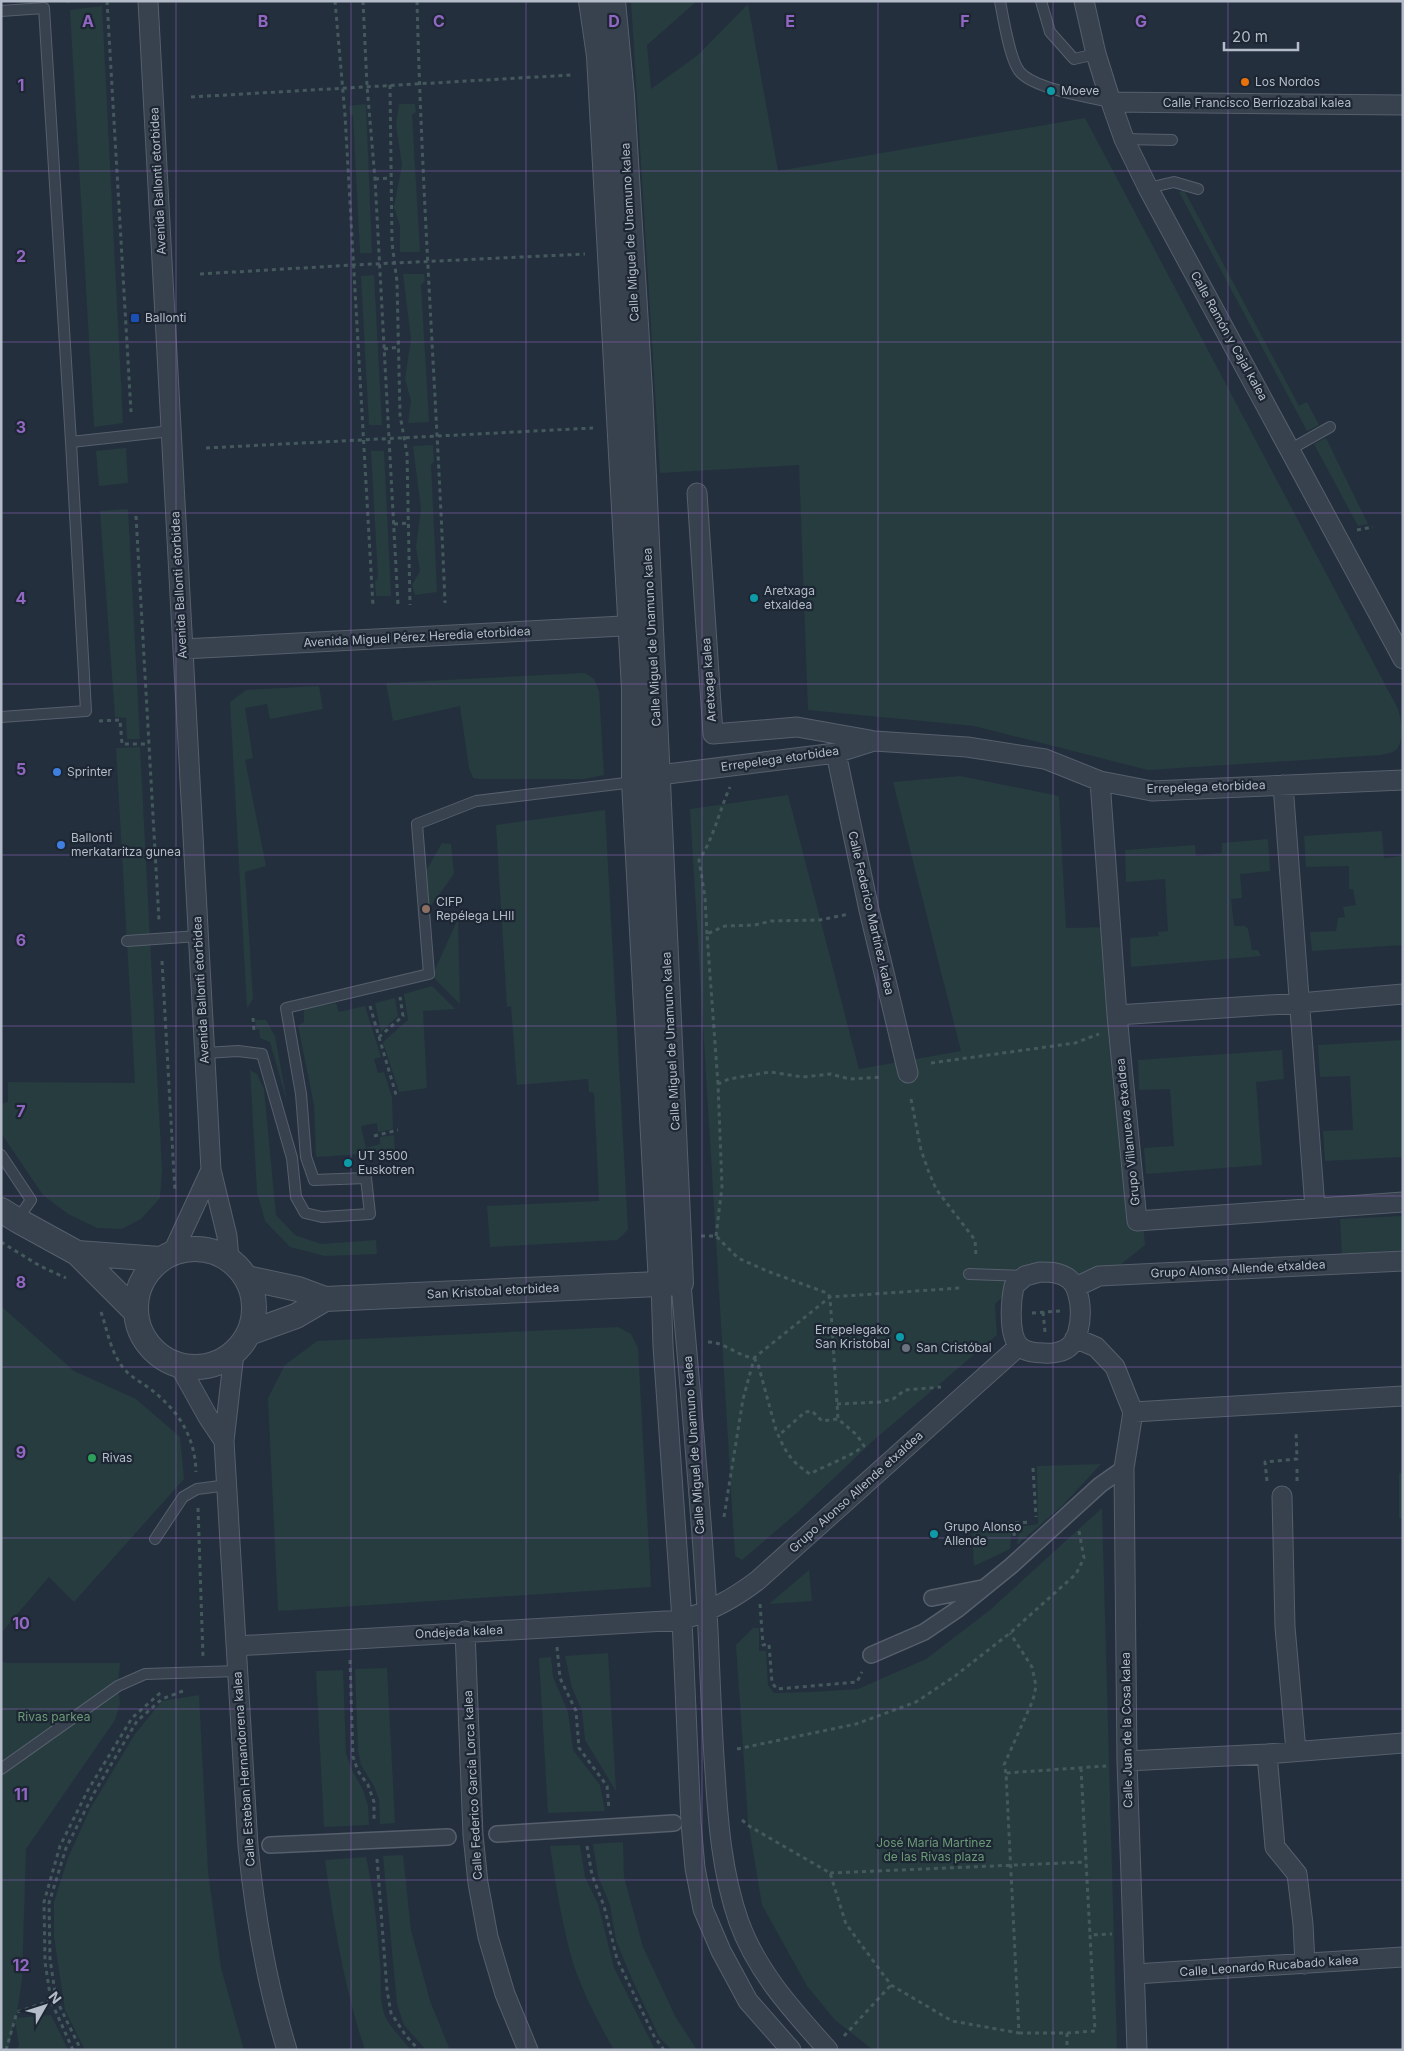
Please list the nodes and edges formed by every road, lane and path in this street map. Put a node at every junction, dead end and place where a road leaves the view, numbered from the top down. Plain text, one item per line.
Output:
1 (66, 1) edge
2 (71, 1) edge
3 (107, 1) edge
4 (148, 1) edge
5 (335, 1) edge
6 (363, 1) edge
7 (417, 1) edge
8 (591, 1) edge
9 (613, 1) edge
10 (1000, 1) edge
11 (1041, 1) edge
12 (1084, 1) edge
13 (1, 11) edge
14 (1096, 54) junction
15 (571, 75) dead end
16 (419, 84) junction
17 (390, 85) junction
18 (367, 86) junction
19 (342, 88) junction
20 (190, 97) dead end
21 (1110, 102) junction
22 (1403, 105) edge
23 (1124, 139) junction
24 (1172, 140) dead end
25 (391, 178) junction
26 (375, 179) junction
27 (1148, 188) junction
28 (1198, 189) dead end
29 (585, 254) dead end
30 (428, 262) junction
31 (395, 263) junction
32 (380, 264) junction
33 (353, 265) junction
34 (200, 274) dead end
35 (399, 347) junction
36 (384, 348) junction
37 (131, 412) dead end
38 (1330, 427) dead end
39 (593, 428) dead end
40 (171, 431) junction
41 (438, 435) junction
42 (404, 436) junction
43 (389, 437) junction
44 (363, 439) junction
45 (71, 442) junction
46 (206, 448) dead end
47 (1291, 449) junction
48 (696, 493) dead end
49 (136, 516) dead end
50 (408, 523) junction
51 (394, 524) junction
52 (1373, 528) dead end
53 (1356, 530) dead end
54 (445, 603) dead end
55 (398, 605) dead end
56 (410, 605) dead end
57 (372, 606) dead end
58 (641, 625) junction
59 (183, 649) junction
60 (1403, 659) edge
61 (1, 717) edge
62 (111, 720) dead end
63 (874, 741) junction
64 (149, 744) junction
65 (836, 753) junction
66 (659, 775) junction
67 (1403, 780) edge
68 (1100, 781) junction
69 (634, 782) junction
70 (732, 782) dead end
71 (1283, 785) junction
72 (852, 913) dead end
73 (159, 921) dead end
74 (707, 934) junction
75 (198, 936) junction
76 (127, 941) dead end
77 (162, 962) dead end
78 (399, 991) dead end
79 (1403, 994) edge
80 (367, 998) dead end
81 (1299, 1004) junction
82 (253, 1018) dead end
83 (1117, 1021) junction
84 (254, 1031) dead end
85 (379, 1037) junction
86 (205, 1053) junction
87 (931, 1063) dead end
88 (908, 1073) dead end
89 (881, 1077) dead end
90 (718, 1084) junction
91 (396, 1098) dead end
92 (911, 1099) dead end
93 (398, 1130) dead end
94 (374, 1136) dead end
95 (1, 1155) edge
96 (292, 1158) junction
97 (306, 1158) junction
98 (211, 1170) junction
99 (175, 1192) dead end
100 (1403, 1202) edge
101 (1316, 1208) junction
102 (9, 1215) edge
103 (699, 1236) dead end
104 (716, 1236) junction
105 (1, 1242) edge
106 (78, 1253) junction
107 (166, 1256) junction
108 (230, 1259) junction
109 (1403, 1261) edge
110 (976, 1262) dead end
111 (969, 1274) dead end
112 (1025, 1276) junction
113 (247, 1278) junction
114 (74, 1282) dead end
115 (671, 1284) junction
116 (1076, 1287) junction
117 (964, 1288) dead end
118 (830, 1296) junction
119 (325, 1299) junction
120 (98, 1305) dead end
121 (135, 1311) junction
122 (1067, 1311) dead end
123 (1044, 1312) junction
124 (1024, 1314) dead end
125 (249, 1332) junction
126 (1075, 1338) junction
127 (1046, 1340) dead end
128 (708, 1342) dead end
129 (1019, 1346) junction
130 (234, 1353) junction
131 (754, 1358) junction
132 (179, 1365) junction
133 (941, 1387) dead end
134 (1403, 1396) edge
135 (837, 1404) junction
136 (1133, 1412) junction
137 (838, 1419) junction
138 (1296, 1431) dead end
139 (778, 1436) junction
140 (224, 1440) junction
141 (1033, 1468) dead end
142 (1124, 1468) junction
143 (1298, 1469) dead end
144 (228, 1485) junction
145 (197, 1489) junction
146 (1282, 1496) junction
147 (1075, 1508) junction
148 (724, 1518) dead end
149 (1015, 1523) junction
150 (968, 1526) dead end
151 (155, 1539) dead end
152 (1011, 1566) junction
153 (986, 1588) junction
154 (932, 1598) dead end
155 (760, 1599) dead end
156 (707, 1612) junction
157 (682, 1620) junction
158 (465, 1632) junction
159 (1010, 1633) junction
160 (236, 1646) junction
161 (557, 1647) dead end
162 (870, 1655) joint
163 (350, 1659) dead end
164 (237, 1671) junction
165 (204, 1672) junction
166 (184, 1691) dead end
167 (166, 1692) dead end
168 (1403, 1743) edge
169 (736, 1749) dead end
170 (1296, 1751) junction
171 (1267, 1754) junction
172 (1121, 1763) junction
173 (1081, 1768) junction
174 (1, 1769) edge
175 (1006, 1773) junction
176 (742, 1820) dead end
177 (674, 1824) dead end
178 (611, 1827) junction
179 (584, 1829) junction
180 (496, 1834) dead end
181 (448, 1837) dead end
182 (376, 1840) junction
183 (270, 1845) dead end
184 (1086, 1862) junction
185 (1010, 1866) junction
186 (830, 1874) junction
187 (1118, 1934) dead end
188 (1090, 1935) junction
189 (1403, 1957) edge
190 (1305, 1964) junction
191 (1135, 1974) junction
192 (891, 1985) junction
193 (56, 1999) junction
194 (51, 2001) junction
195 (1019, 2033) junction
196 (1067, 2033) junction
197 (834, 2044) edge
198 (6, 2050) edge
199 (73, 2050) edge
200 (80, 2050) edge
201 (287, 2050) edge
202 (419, 2050) edge
203 (528, 2050) edge
204 (664, 2050) edge
205 (791, 2050) edge
206 (1067, 2050) edge
207 (1137, 2050) edge

1 - 2 path
3 - 37 path
4 - 40 street, Avenida Ballonti etorbidea
5 - 19 path
6 - 18 path
7 - 16 path
8 - 58 street, Calle Miguel de Unamuno kalea
9 - 58 street, Calle Miguel de Unamuno kalea
10 - 21 lane
11 - 14 lane
12 - 14 street, Calle Ramón y Cajal kalea
13 - 45 lane
14 - 21 street, Calle Ramón y Cajal kalea
15 - 16 path
16 - 17 path
16 - 30 path
17 - 18 path
17 - 25 path
18 - 19 path
18 - 26 path
19 - 20 path
19 - 33 path
21 - 22 street, Calle Francisco Berriozabal kalea
21 - 23 street, Calle Ramón y Cajal kalea
23 - 24 lane
23 - 27 street, Calle Ramón y Cajal kalea
25 - 26 path
25 - 31 path
26 - 32 path
27 - 28 lane
27 - 47 street, Calle Ramón y Cajal kalea
29 - 30 path
30 - 31 path
30 - 41 path
31 - 32 path
31 - 35 path
32 - 33 path
32 - 36 path
33 - 34 path
33 - 44 path
35 - 36 path
35 - 42 path
36 - 43 path
38 - 47 lane
39 - 41 path
40 - 45 lane
40 - 59 street, Avenida Ballonti etorbidea
41 - 42 path
41 - 54 path
42 - 43 path
42 - 50 path
43 - 44 path
43 - 51 path
44 - 46 path
44 - 57 path
45 - 61 lane
47 - 60 street, Calle Ramón y Cajal kalea
48 - 63 street, Aretxaga kalea
49 - 64 path
50 - 51 path
50 - 56 path
51 - 55 path
52 - 53 path
58 - 59 street, Avenida Miguel Pérez Heredia etorbidea
58 - 66 street, Calle Miguel de Unamuno kalea
58 - 69 street, Calle Miguel de Unamuno kalea
59 - 75 street, Avenida Ballonti etorbidea
62 - 64 path
63 - 65 street, Errepelega etorbidea
63 - 68 street, Errepelega etorbidea
64 - 73 path
65 - 66 street, Errepelega etorbidea
65 - 88 street, Calle Federico Martínez kalea
66 - 115 street, Calle Miguel de Unamuno kalea
67 - 71 street, Errepelega etorbidea
68 - 71 street, Errepelega etorbidea
68 - 83 street, Grupo Villanueva etxaldea
69 - 97 lane
69 - 115 street, Calle Miguel de Unamuno kalea
70 - 74 path
71 - 81 street
72 - 74 path
74 - 90 path
75 - 76 lane
75 - 86 street, Avenida Ballonti etorbidea
77 - 99 path
78 - 85 path
79 - 81 street
80 - 85 path
81 - 83 street
81 - 101 street
82 - 84 path
83 - 87 path
83 - 101 street, Grupo Villanueva etxaldea
85 - 91 path
86 - 96 lane
86 - 98 street, Avenida Ballonti etorbidea
89 - 90 path
90 - 104 path
92 - 110 path
93 - 94 path
95 - 102 lane
96 - 97 lane
96 - 97 lane
98 - 107 street, Avenida Ballonti etorbidea
98 - 108 street, Avenida Ballonti etorbidea
100 - 101 street, Grupo Villanueva etxaldea
102 - 106 street
103 - 104 path
104 - 118 path
105 - 114 path
106 - 107 street
106 - 121 street
107 - 108 street
107 - 121 street
108 - 113 street
109 - 116 street, Grupo Alonso Allende etxaldea
111 - 112 lane
112 - 116 street
112 - 129 street
113 - 119 street, San Kristobal etorbidea
113 - 125 street
115 - 119 street, San Kristobal etorbidea
115 - 156 street, Calle Miguel de Unamuno kalea
115 - 157 street, Calle Miguel de Unamuno kalea
116 - 126 street
117 - 118 path
118 - 131 path
118 - 135 path
119 - 125 street, San Kristobal etorbidea
120 - 145 path
121 - 132 street
122 - 123 path
123 - 124 path
123 - 127 path
125 - 130 street
126 - 129 street
126 - 136 street
128 - 131 path
129 - 156 street, Grupo Alonso Allende etxaldea
130 - 132 street
130 - 140 street, Calle Esteban Hernandorena kalea
131 - 139 path
131 - 148 path
132 - 140 street
133 - 135 path
134 - 136 street
135 - 137 path
136 - 142 street, Calle Juan de la Cosa kalea
137 - 139 path
137 - 139 path
138 - 146 path
140 - 144 street, Calle Esteban Hernandorena kalea
141 - 149 path
142 - 147 street
142 - 172 street, Calle Juan de la Cosa kalea
143 - 146 path
144 - 145 lane
144 - 160 street, Calle Esteban Hernandorena kalea
145 - 151 lane
145 - 165 path
146 - 170 street
147 - 152 street
147 - 159 path
149 - 150 path
149 - 152 path
152 - 153 street
153 - 154 street
153 - 162 street
155 - 162 path
156 - 157 street, Grupo Alonso Allende etxaldea
156 - 197 street, Calle Miguel de Unamuno kalea
157 - 158 street, Ondejeda kalea
157 - 205 street, Calle Miguel de Unamuno kalea
158 - 160 street, Ondejeda kalea
158 - 203 street, Calle Federico García Lorca kalea
159 - 169 path
159 - 175 path
160 - 164 street, Calle Esteban Hernandorena kalea
161 - 178 path
163 - 182 path
164 - 165 lane
164 - 201 street, Calle Esteban Hernandorena kalea
165 - 174 lane
166 - 193 path
167 - 194 path
168 - 170 street
170 - 171 street
171 - 172 street
171 - 190 street
172 - 173 path
172 - 191 street, Calle Juan de la Cosa kalea
173 - 175 path
173 - 184 path
175 - 185 path
176 - 186 path
177 - 178 street
178 - 179 street
179 - 180 street
179 - 204 path
181 - 182 street
182 - 183 street
182 - 202 path
184 - 185 path
184 - 188 path
185 - 186 path
185 - 195 path
186 - 192 path
187 - 188 path
188 - 196 path
189 - 190 street, Calle Leonardo Rucabado kalea
190 - 191 street, Calle Leonardo Rucabado kalea
191 - 207 street, Calle Juan de la Cosa kalea
192 - 195 path
192 - 197 path
193 - 194 path
193 - 200 path
194 - 198 path
194 - 199 path
195 - 196 path
196 - 206 path

